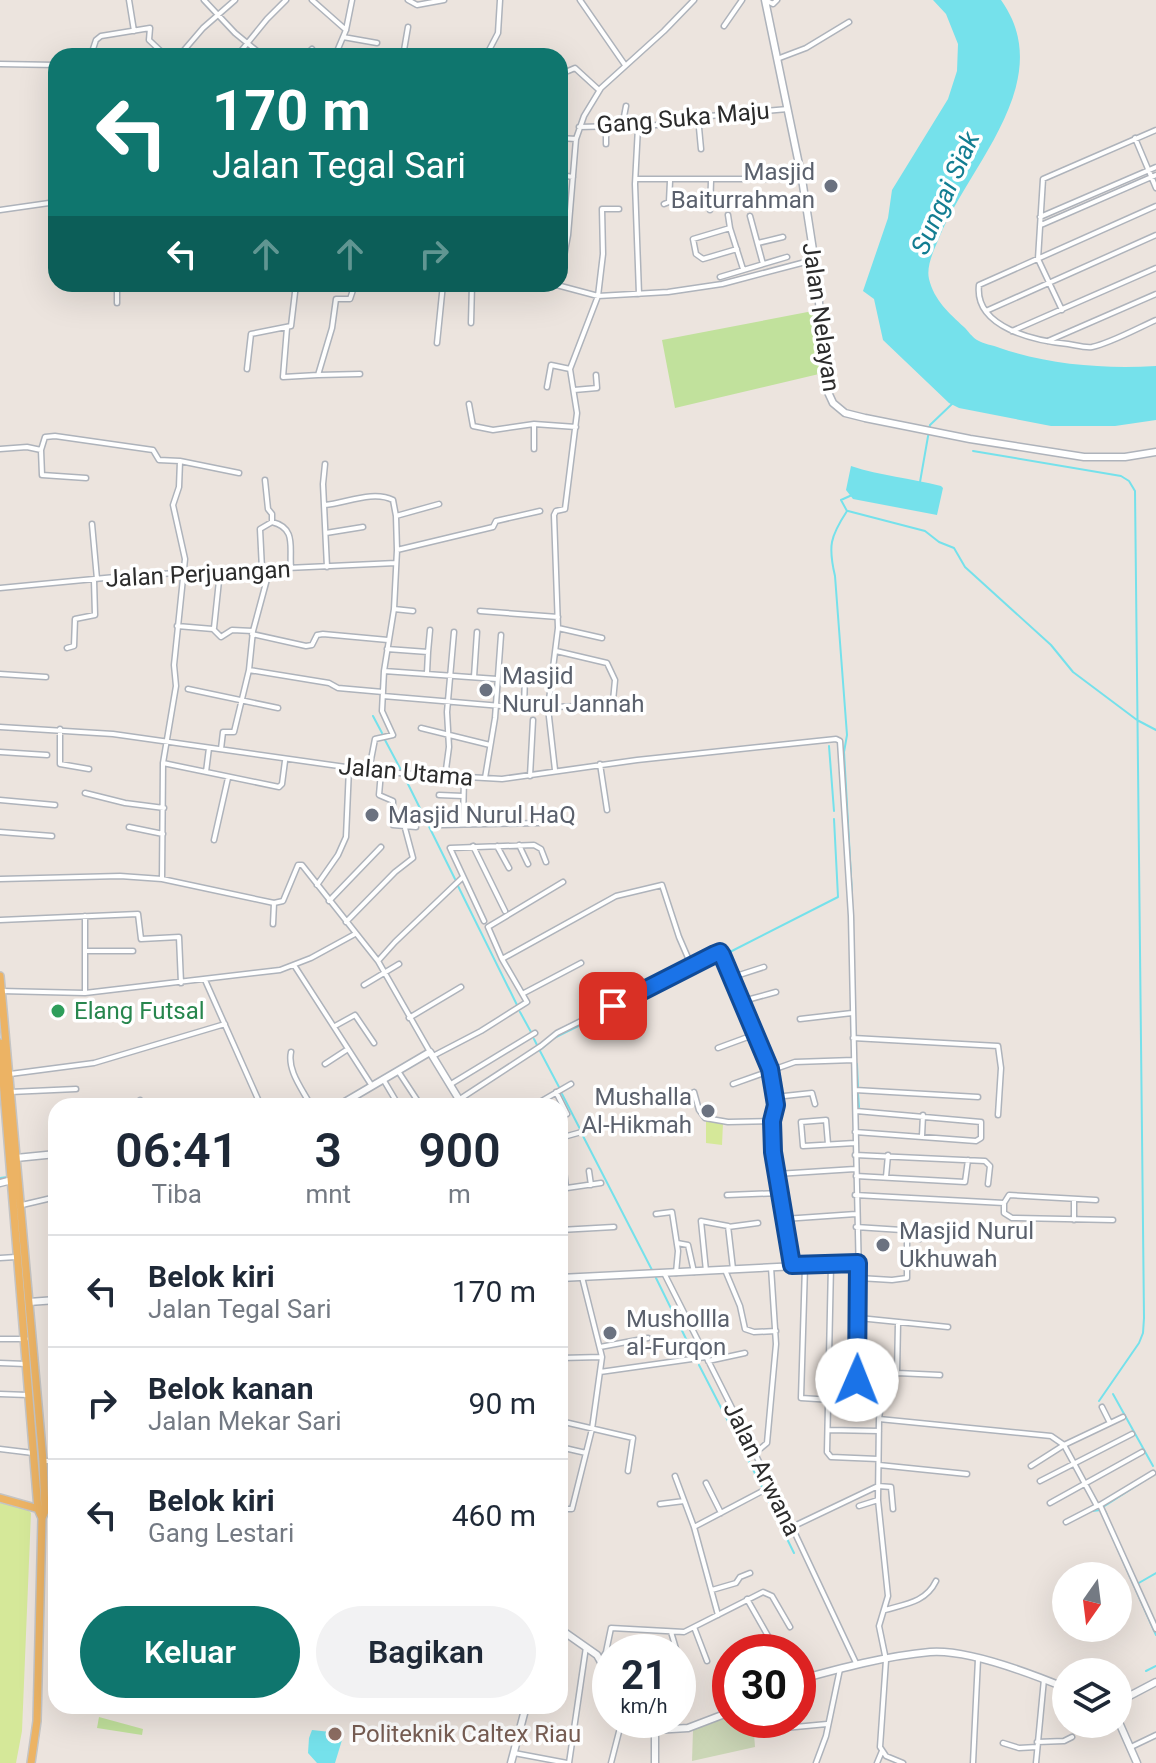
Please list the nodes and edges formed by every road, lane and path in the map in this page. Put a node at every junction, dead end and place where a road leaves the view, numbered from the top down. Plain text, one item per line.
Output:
1 (129, 0) edge
2 (204, 0) edge
3 (235, 0) edge
4 (286, 0) edge
5 (312, 0) edge
6 (352, 0) edge
7 (411, 0) edge
8 (444, 0) edge
9 (500, 0) edge
10 (694, 0) edge
11 (742, 0) edge
12 (765, 0) edge
13 (777, 0) edge
14 (582, 1) edge
15 (219, 17) junction
16 (849, 22) dead end
17 (724, 26) dead end
18 (408, 27) dead end
19 (346, 30) junction
20 (134, 31) junction
21 (343, 37) junction
22 (247, 43) junction
23 (377, 43) dead end
24 (92, 48) edge
25 (158, 48) edge
26 (186, 48) edge
27 (243, 48) edge
28 (253, 48) edge
29 (338, 48) edge
30 (404, 48) edge
31 (490, 48) edge
32 (777, 59) junction
33 (0, 64) edge
34 (48, 65) edge
35 (625, 65) junction
36 (568, 71) dead end
37 (599, 90) junction
38 (626, 106) dead end
39 (788, 109) junction
40 (698, 117) junction
41 (579, 127) junction
42 (606, 127) junction
43 (622, 127) junction
44 (638, 127) junction
45 (1156, 130) edge
46 (568, 138) edge
47 (1135, 138) junction
48 (576, 139) junction
49 (606, 144) dead end
50 (701, 149) dead end
51 (1156, 167) edge
52 (1148, 169) junction
53 (568, 176) edge
54 (1154, 176) edge
55 (573, 177) junction
56 (637, 179) junction
57 (802, 179) junction
58 (670, 181) junction
59 (711, 181) junction
60 (1156, 188) edge
61 (48, 203) edge
62 (664, 204) dead end
63 (1156, 206) edge
64 (568, 209) edge
65 (619, 209) dead end
66 (0, 210) edge
67 (710, 210) dead end
68 (728, 215) dead end
69 (750, 216) dead end
70 (1040, 217) junction
71 (1040, 225) junction
72 (730, 228) junction
73 (1156, 235) edge
74 (783, 237) dead end
75 (758, 243) junction
76 (737, 249) junction
77 (787, 257) dead end
78 (1038, 259) junction
79 (813, 260) junction
80 (763, 264) junction
81 (756, 266) junction
82 (1156, 268) edge
83 (746, 269) junction
84 (758, 274) junction
85 (720, 277) dead end
86 (750, 277) junction
87 (1050, 284) junction
88 (568, 287) edge
89 (117, 292) edge
90 (295, 292) edge
91 (352, 292) edge
92 (442, 292) edge
93 (472, 292) edge
94 (639, 294) junction
95 (1156, 294) edge
96 (598, 296) junction
97 (117, 303) dead end
98 (1062, 310) junction
99 (985, 311) junction
100 (1156, 320) edge
101 (471, 323) dead end
102 (287, 328) junction
103 (1012, 331) junction
104 (1046, 342) junction
105 (437, 343) dead end
106 (247, 369) dead end
107 (570, 369) junction
108 (360, 374) dead end
109 (318, 375) junction
110 (596, 375) dead end
111 (547, 387) dead end
112 (574, 390) junction
113 (469, 404) dead end
114 (534, 424) junction
115 (576, 427) junction
116 (0, 449) edge
117 (534, 449) dead end
118 (41, 450) junction
119 (1156, 452) edge
120 (180, 461) junction
121 (325, 464) dead end
122 (239, 473) dead end
123 (86, 478) dead end
124 (265, 480) dead end
125 (439, 504) dead end
126 (325, 505) junction
127 (540, 511) dead end
128 (396, 516) junction
129 (272, 522) junction
130 (92, 524) dead end
131 (363, 527) dead end
132 (326, 533) junction
133 (397, 550) junction
134 (396, 563) junction
135 (327, 567) junction
136 (270, 568) junction
137 (291, 568) junction
138 (262, 569) junction
139 (220, 571) junction
140 (184, 572) junction
141 (96, 580) junction
142 (0, 588) edge
143 (394, 609) junction
144 (413, 611) dead end
145 (480, 611) dead end
146 (558, 617) junction
147 (177, 626) junction
148 (558, 628) junction
149 (213, 629) junction
150 (430, 630) dead end
151 (252, 632) junction
152 (454, 632) dead end
153 (477, 632) dead end
154 (501, 635) dead end
155 (602, 638) dead end
156 (388, 640) junction
157 (67, 648) dead end
158 (387, 649) junction
159 (556, 651) junction
160 (428, 652) junction
161 (249, 670) junction
162 (384, 671) junction
163 (0, 674) edge
164 (426, 674) junction
165 (451, 676) junction
166 (525, 676) dead end
167 (46, 677) dead end
168 (474, 677) junction
169 (497, 679) junction
170 (188, 689) dead end
171 (383, 694) junction
172 (449, 700) junction
173 (241, 701) junction
174 (496, 704) junction
175 (278, 708) dead end
176 (524, 708) junction
177 (548, 708) junction
178 (533, 720) dead end
179 (0, 727) edge
180 (421, 728) dead end
181 (60, 729) junction
182 (449, 734) junction
183 (164, 742) junction
184 (490, 745) junction
185 (209, 748) junction
186 (221, 749) junction
187 (0, 752) edge
188 (47, 755) dead end
189 (285, 761) junction
190 (163, 763) junction
191 (600, 764) junction
192 (349, 768) junction
193 (89, 769) dead end
194 (369, 770) junction
195 (555, 770) junction
196 (206, 772) junction
197 (381, 772) junction
198 (530, 776) junction
199 (445, 777) junction
200 (228, 778) junction
201 (464, 778) junction
202 (485, 778) junction
203 (85, 793) dead end
204 (439, 795) dead end
205 (463, 796) junction
206 (0, 800) edge
207 (55, 805) dead end
208 (164, 808) junction
209 (607, 810) dead end
210 (463, 823) junction
211 (539, 823) dead end
212 (442, 825) dead end
213 (129, 827) dead end
214 (416, 827) dead end
215 (405, 828) junction
216 (0, 832) edge
217 (163, 834) junction
218 (52, 836) dead end
219 (214, 840) dead end
220 (519, 845) junction
221 (473, 846) junction
222 (497, 846) junction
223 (381, 847) dead end
224 (546, 862) dead end
225 (528, 864) dead end
226 (509, 868) dead end
227 (463, 877) junction
228 (0, 879) edge
229 (162, 879) junction
230 (563, 882) dead end
231 (317, 885) junction
232 (329, 901) junction
233 (274, 903) junction
234 (505, 911) dead end
235 (85, 914) junction
236 (0, 920) edge
237 (484, 921) dead end
238 (345, 923) junction
239 (273, 924) dead end
240 (684, 927) dead end
241 (355, 934) junction
242 (679, 937) junction
243 (87, 951) junction
244 (133, 951) dead end
245 (502, 959) junction
246 (378, 961) junction
247 (581, 963) dead end
248 (399, 964) dead end
249 (294, 965) junction
250 (692, 967) junction
251 (764, 967) dead end
252 (385, 973) junction
253 (0, 976) edge
254 (733, 977) junction
255 (205, 980) junction
256 (181, 983) junction
257 (364, 985) dead end
258 (461, 987) dead end
259 (1, 991) edge
260 (776, 992) dead end
261 (85, 993) junction
262 (524, 993) junction
263 (743, 1001) junction
264 (852, 1013) junction
265 (409, 1018) junction
266 (800, 1019) dead end
267 (225, 1024) junction
268 (334, 1027) junction
269 (535, 1033) dead end
270 (756, 1034) junction
271 (853, 1038) junction
272 (0, 1043) edge
273 (374, 1043) dead end
274 (718, 1048) dead end
275 (348, 1049) junction
276 (291, 1052) dead end
277 (431, 1054) junction
278 (854, 1060) junction
279 (1, 1063) edge
280 (325, 1064) dead end
281 (770, 1069) junction
282 (398, 1071) junction
283 (8, 1074) junction
284 (383, 1079) junction
285 (451, 1084) junction
286 (571, 1084) dead end
287 (733, 1084) dead end
288 (372, 1086) junction
289 (76, 1089) dead end
290 (855, 1090) junction
291 (10, 1092) junction
292 (556, 1092) junction
293 (694, 1092) dead end
294 (775, 1097) junction
295 (978, 1097) dead end
296 (257, 1098) edge
297 (307, 1098) edge
298 (352, 1098) edge
299 (394, 1098) edge
300 (416, 1098) edge
301 (458, 1098) edge
302 (468, 1098) edge
303 (546, 1098) edge
304 (559, 1098) edge
305 (815, 1104) dead end
306 (856, 1111) junction
307 (923, 1115) junction
308 (998, 1115) dead end
309 (9, 1119) junction
310 (772, 1121) junction
311 (585, 1131) dead end
312 (855, 1132) junction
313 (4, 1134) edge
314 (568, 1136) edge
315 (922, 1136) junction
316 (855, 1143) junction
317 (828, 1144) junction
318 (48, 1155) edge
319 (855, 1155) junction
320 (888, 1155) junction
321 (16, 1158) junction
322 (968, 1160) junction
323 (855, 1169) junction
324 (589, 1171) dead end
325 (777, 1174) junction
326 (856, 1176) junction
327 (886, 1177) junction
328 (12, 1180) junction
329 (0, 1183) edge
330 (601, 1183) dead end
331 (988, 1184) dead end
332 (591, 1185) junction
333 (568, 1188) edge
334 (780, 1193) junction
335 (727, 1195) dead end
336 (855, 1195) junction
337 (48, 1199) edge
338 (1074, 1199) junction
339 (1096, 1200) dead end
340 (1004, 1203) junction
341 (20, 1206) junction
342 (656, 1214) dead end
343 (856, 1214) junction
344 (784, 1219) junction
345 (1074, 1220) junction
346 (1113, 1220) dead end
347 (758, 1223) dead end
348 (614, 1227) dead end
349 (728, 1227) junction
350 (856, 1227) junction
351 (568, 1230) edge
352 (907, 1230) junction
353 (920, 1239) dead end
354 (677, 1243) junction
355 (18, 1257) junction
356 (0, 1258) edge
357 (858, 1263) junction
358 (805, 1264) junction
359 (831, 1264) junction
360 (792, 1265) junction
361 (771, 1267) junction
362 (733, 1269) junction
363 (725, 1270) junction
364 (706, 1271) junction
365 (694, 1272) junction
366 (664, 1273) junction
367 (676, 1273) junction
368 (582, 1277) junction
369 (568, 1278) edge
370 (859, 1278) junction
371 (48, 1301) edge
372 (29, 1302) junction
373 (859, 1318) junction
374 (898, 1323) junction
375 (948, 1327) dead end
376 (776, 1331) junction
377 (648, 1338) dead end
378 (0, 1339) edge
379 (26, 1339) junction
380 (600, 1347) junction
381 (745, 1353) dead end
382 (602, 1357) junction
383 (568, 1358) edge
384 (707, 1359) junction
385 (0, 1363) edge
386 (30, 1369) junction
387 (600, 1372) junction
388 (897, 1373) junction
389 (940, 1375) dead end
390 (0, 1394) edge
391 (30, 1395) junction
392 (829, 1402) junction
393 (857, 1402) junction
394 (878, 1403) junction
395 (1102, 1407) dead end
396 (1123, 1417) dead end
397 (879, 1419) junction
398 (568, 1423) edge
399 (1110, 1423) junction
400 (592, 1429) junction
401 (828, 1430) junction
402 (877, 1431) junction
403 (1132, 1434) dead end
404 (1062, 1443) junction
405 (0, 1449) edge
406 (568, 1449) edge
407 (1142, 1452) dead end
408 (586, 1453) junction
409 (35, 1454) junction
410 (754, 1454) junction
411 (876, 1458) junction
412 (43, 1461) junction
413 (48, 1461) edge
414 (1074, 1463) junction
415 (879, 1465) junction
416 (1031, 1466) dead end
417 (628, 1471) dead end
418 (1153, 1473) dead end
419 (967, 1474) dead end
420 (675, 1476) dead end
421 (1040, 1481) dead end
422 (706, 1483) dead end
423 (1084, 1484) junction
424 (878, 1486) junction
425 (770, 1487) junction
426 (0, 1496) edge
427 (878, 1500) junction
428 (684, 1501) junction
429 (1050, 1503) dead end
430 (660, 1504) dead end
431 (859, 1506) dead end
432 (1099, 1506) junction
433 (42, 1509) junction
434 (48, 1509) edge
435 (568, 1509) edge
436 (893, 1509) dead end
437 (721, 1513) junction
438 (1066, 1522) dead end
439 (694, 1527) junction
440 (792, 1527) junction
441 (750, 1573) dead end
442 (936, 1581) dead end
443 (712, 1590) junction
444 (747, 1599) junction
445 (885, 1610) junction
446 (718, 1615) junction
447 (694, 1627) junction
448 (790, 1627) dead end
449 (1156, 1629) edge
450 (671, 1632) joint
451 (568, 1634) edge
452 (610, 1634) edge
453 (767, 1634) edge
454 (586, 1646) junction
455 (592, 1652) edge
456 (978, 1659) junction
457 (886, 1660) junction
458 (707, 1661) dead end
459 (857, 1665) junction
460 (840, 1668) junction
461 (816, 1675) edge
462 (1044, 1679) junction
463 (1052, 1682) edge
464 (1156, 1682) edge
465 (1132, 1695) edge
466 (524, 1714) edge
467 (828, 1724) junction
468 (816, 1725) edge
469 (1156, 1735) edge
470 (617, 1738) edge
471 (655, 1738) edge
472 (1070, 1738) edge
473 (1127, 1738) edge
474 (1003, 1743) dead end
475 (1037, 1745) junction
476 (1131, 1747) junction
477 (882, 1751) junction
478 (514, 1753) junction
479 (1134, 1761) edge
480 (31, 1763) edge
481 (511, 1763) edge
482 (568, 1763) edge
483 (611, 1763) edge
484 (655, 1763) edge
485 (816, 1763) edge
486 (877, 1763) edge
487 (903, 1763) edge
488 (973, 1763) edge
489 (1036, 1763) edge

1 - 20 street
2 - 15 street
3 - 15 street
4 - 22 street
5 - 19 street
6 - 19 street
7 - 8 street
9 - 31 street
10 - 35 street
11 - 17 street
12 - 13 street
12 - 32 main road, Jalan Nelayan
14 - 35 street
15 - 22 street
15 - 26 street
16 - 32 street
18 - 30 street
19 - 21 street
20 - 24 street
20 - 25 street
21 - 23 street
21 - 29 street
22 - 27 street
22 - 28 street
32 - 39 main road, Jalan Nelayan
33 - 34 street
35 - 37 street
36 - 37 street
37 - 41 street
38 - 43 street
39 - 40 street, Gang Suka Maju
39 - 57 main road, Jalan Nelayan
40 - 44 street, Gang Suka Maju
40 - 50 street
41 - 42 street, Gang Suka Maju
41 - 48 street
42 - 43 street, Gang Suka Maju
42 - 49 street
43 - 44 street, Gang Suka Maju
44 - 56 street
45 - 47 street
46 - 48 street
47 - 52 street
47 - 70 street
48 - 55 street
51 - 52 street
52 - 54 street
52 - 70 street
53 - 55 street
54 - 60 street
54 - 71 street
55 - 64 street
56 - 58 street
56 - 94 street
57 - 59 street
57 - 79 main road, Jalan Nelayan
58 - 59 street
58 - 62 street
59 - 67 street
61 - 66 street
63 - 78 street
65 - 96 street
68 - 72 street
69 - 75 street
70 - 71 street
71 - 78 street
72 - 76 street
72 - 76 street
73 - 87 street
74 - 75 street
75 - 80 street
76 - 83 street
77 - 80 street
78 - 87 street
78 - 99 street
79 - 84 street
79 - 119 main road, Jalan Nelayan
80 - 81 street
81 - 83 street
81 - 84 street
82 - 98 street
83 - 85 street
83 - 86 street
84 - 86 street
86 - 94 street
87 - 98 street
87 - 99 street
88 - 96 street
89 - 97 street
90 - 102 street
91 - 109 street
92 - 105 street
93 - 101 street
94 - 96 street
95 - 104 street
96 - 107 street
98 - 103 street
99 - 103 street
100 - 104 street
102 - 106 street
102 - 109 street
103 - 104 street
107 - 111 street
107 - 112 street
108 - 109 street
110 - 112 street
112 - 115 street
113 - 114 street
114 - 115 street
114 - 117 street
115 - 146 street
116 - 118 street
118 - 120 street
118 - 123 street
120 - 122 street
120 - 140 street
121 - 126 street
124 - 129 street
125 - 128 street
126 - 128 street
126 - 132 street
127 - 133 street
128 - 133 street
129 - 137 street
129 - 138 street
130 - 141 street
131 - 132 street
132 - 135 street
133 - 134 street
134 - 135 street, Jalan Perjuangan
134 - 143 street
135 - 137 street, Jalan Perjuangan
136 - 137 street, Jalan Perjuangan
136 - 138 street, Jalan Perjuangan
136 - 151 street
138 - 139 street, Jalan Perjuangan
139 - 140 street, Jalan Perjuangan
139 - 149 street
140 - 141 street, Jalan Perjuangan
140 - 147 street
141 - 142 street, Jalan Perjuangan
141 - 157 street
143 - 144 street
143 - 156 street
145 - 146 street
146 - 148 street
147 - 149 street
147 - 183 street
148 - 155 street
148 - 159 street
149 - 151 street
150 - 160 street
151 - 156 street
151 - 161 street
152 - 165 street
153 - 168 street
154 - 169 street
156 - 158 street
158 - 160 street
158 - 162 street
159 - 177 street
159 - 177 street
160 - 164 street
161 - 171 street
161 - 173 street
162 - 164 street
162 - 171 street
163 - 167 street
164 - 165 street
165 - 168 street
165 - 172 street
166 - 176 street
168 - 169 street
169 - 174 street
170 - 173 street
171 - 172 street
171 - 194 street
172 - 174 street
172 - 182 street
173 - 175 street
173 - 186 street
174 - 176 street
174 - 184 street
176 - 177 street
177 - 195 street
178 - 198 street
179 - 181 street, Jalan Utama
180 - 182 street
181 - 183 street, Jalan Utama
181 - 193 street
182 - 184 street
182 - 199 street
183 - 185 street, Jalan Utama
183 - 190 street
184 - 202 street
185 - 186 street, Jalan Utama
185 - 196 street
186 - 189 street, Jalan Utama
187 - 188 street
189 - 192 street, Jalan Utama
189 - 200 street
190 - 196 street
190 - 208 street
191 - 195 street, Jalan Utama
191 - 209 street
191 - 264 street, Jalan Utama
192 - 194 street, Jalan Utama
192 - 231 street
194 - 197 street, Jalan Utama
195 - 198 street, Jalan Utama
196 - 200 street
197 - 199 street, Jalan Utama
197 - 215 street
198 - 202 street, Jalan Utama
199 - 201 street, Jalan Utama
200 - 219 street
201 - 202 street, Jalan Utama
201 - 205 street
203 - 208 street
204 - 205 street
205 - 210 street
206 - 207 street
208 - 217 street
210 - 211 street
210 - 212 street
213 - 217 street
214 - 215 street
215 - 238 street
216 - 218 street
217 - 229 street
220 - 222 street
220 - 224 street
220 - 225 street
221 - 222 street
221 - 227 street
221 - 234 street
222 - 226 street
223 - 232 street
227 - 237 street
227 - 246 street
228 - 229 street
229 - 233 street
230 - 245 street
231 - 232 street
231 - 233 street
232 - 238 street
233 - 239 street
235 - 236 street
235 - 243 street
235 - 256 street
238 - 241 street
240 - 242 street
241 - 246 street
241 - 249 street
242 - 245 street
242 - 250 street
243 - 244 street
243 - 261 street
245 - 262 street
246 - 252 street
247 - 262 street
248 - 252 street
249 - 255 street
249 - 268 street
250 - 254 street
250 - 302 street
251 - 254 street
252 - 257 street
252 - 265 street
253 - 259 main road
254 - 263 street
255 - 256 street
255 - 267 street
256 - 261 street
258 - 265 street
259 - 261 street
259 - 283 main road
260 - 263 street
262 - 277 street
263 - 270 street
264 - 266 street
264 - 271 street
265 - 277 street
267 - 283 street
267 - 296 street
268 - 273 street
268 - 275 street
269 - 285 street
270 - 274 street
270 - 281 street
271 - 278 street
271 - 308 street
272 - 279 main road
275 - 280 street
275 - 288 street
276 - 297 street
277 - 282 main road
277 - 285 main road
278 - 281 street
278 - 290 street
279 - 309 main road
281 - 287 street
281 - 294 street
282 - 284 main road
282 - 300 street
283 - 291 main road
284 - 288 main road
284 - 299 street
285 - 301 main road
286 - 292 street
288 - 298 main road
289 - 291 street
290 - 295 street
290 - 306 street
291 - 309 main road
292 - 303 street
292 - 304 street
293 - 310 street
294 - 305 street
294 - 310 street
306 - 307 street
306 - 312 street
307 - 315 street
307 - 315 street
309 - 313 main road
309 - 321 main road
310 - 325 street
311 - 314 street
312 - 315 street
312 - 316 street
313 - 328 main road
316 - 317 street
316 - 319 street
317 - 317 street
318 - 321 main road
319 - 320 street
319 - 323 street
320 - 322 street
320 - 327 street
321 - 341 main road
322 - 327 street
322 - 331 street
323 - 325 street
323 - 326 street
324 - 332 street
325 - 334 street
326 - 327 street
326 - 336 street
328 - 329 main road
328 - 355 main road
330 - 332 street
332 - 333 street
334 - 335 street
334 - 344 street
336 - 340 street
336 - 343 street
337 - 341 street
338 - 339 street
338 - 340 street
338 - 345 street
340 - 345 street
341 - 372 main road
342 - 354 street
343 - 344 street
343 - 350 street
344 - 360 street
345 - 346 street
347 - 349 street
348 - 351 street
349 - 362 street
349 - 364 street
350 - 352 street
350 - 357 street
352 - 353 street
352 - 370 street
354 - 365 street
354 - 367 street
355 - 356 street
355 - 379 main road
357 - 359 main road
357 - 370 street
358 - 359 main road
358 - 360 main road
358 - 392 street
359 - 392 street
360 - 361 main road
361 - 362 main road
361 - 376 street
362 - 363 main road
363 - 364 main road
363 - 376 street
364 - 365 main road
365 - 367 main road
366 - 367 main road
366 - 368 main road
366 - 384 street, Jalan Arwana
368 - 369 main road
368 - 380 street
370 - 373 street
371 - 372 main road
372 - 386 main road
373 - 374 street
373 - 393 street
374 - 375 street
374 - 388 street
376 - 410 street
377 - 380 street
378 - 379 street
379 - 386 main road
380 - 382 street
381 - 384 street
382 - 383 street
382 - 387 street
384 - 387 street
384 - 410 street, Jalan Arwana
385 - 386 street
386 - 391 main road
386 - 412 main road
387 - 400 street
388 - 389 street
388 - 394 street
390 - 391 street
391 - 409 main road
392 - 393 street
392 - 401 street
393 - 394 street
394 - 397 street
395 - 399 street
396 - 399 street
397 - 402 street
397 - 404 street
398 - 400 street
399 - 404 street
400 - 408 street
400 - 417 street
401 - 402 street
401 - 411 street
402 - 411 street
403 - 414 street
404 - 414 street
404 - 416 street
405 - 409 street
406 - 408 street
407 - 423 street
408 - 435 street
409 - 433 main road
410 - 425 street, Jalan Arwana
411 - 415 street
412 - 413 street
412 - 433 main road
414 - 421 street
414 - 423 street
415 - 419 street
415 - 424 street
418 - 432 street
420 - 428 street
422 - 437 street
423 - 429 street
423 - 432 street
424 - 427 street
424 - 436 street
424 - 440 street
425 - 437 street
425 - 440 street, Jalan Arwana
426 - 433 main road
427 - 431 street
427 - 445 street
428 - 430 street
428 - 439 street
432 - 438 street
432 - 449 street
433 - 434 main road
433 - 480 main road
437 - 439 street
439 - 443 street
440 - 459 street, Jalan Arwana
441 - 443 street
442 - 445 street
443 - 446 street
444 - 446 street
444 - 448 street
444 - 453 street
445 - 457 street
446 - 447 street
447 - 450 street
447 - 458 street
450 - 452 street
451 - 454 main road
454 - 455 main road
454 - 482 street
456 - 457 main road
456 - 462 main road
456 - 488 street
457 - 459 main road
457 - 477 street
459 - 460 main road
460 - 461 main road
460 - 467 street
462 - 463 main road
462 - 475 street
464 - 465 main road
466 - 478 main road
467 - 468 street
467 - 485 street
469 - 476 street
470 - 483 street
471 - 484 main road
472 - 475 street
473 - 476 main road
474 - 475 street
475 - 489 street
476 - 479 main road
477 - 486 street
477 - 487 street
478 - 481 main road
478 - 482 street

